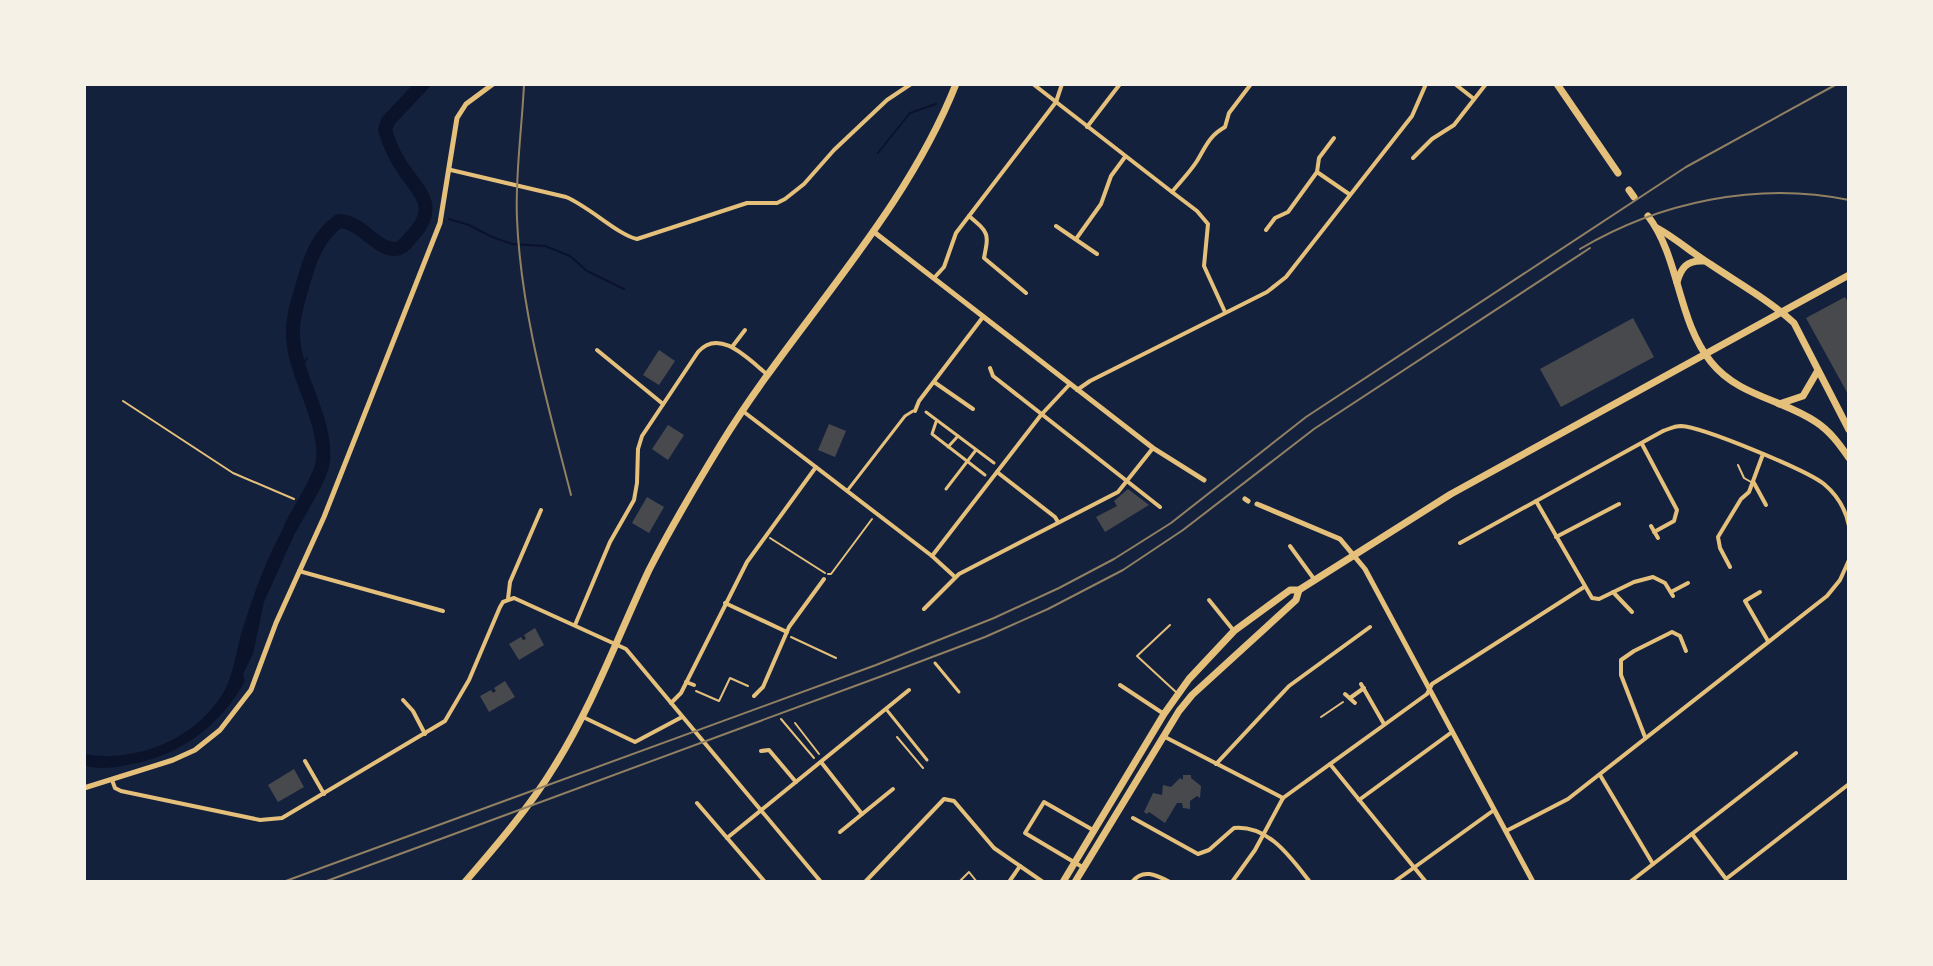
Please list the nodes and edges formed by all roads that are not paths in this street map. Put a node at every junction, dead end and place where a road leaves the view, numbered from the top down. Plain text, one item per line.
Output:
1 (493, 84) edge
2 (911, 84) edge
3 (956, 84) edge
4 (1033, 84) edge
5 (1062, 84) edge
6 (1120, 84) edge
7 (1251, 84) edge
8 (1426, 84) edge
9 (1455, 84) edge
10 (1486, 84) edge
11 (1557, 84) edge
12 (1474, 99) junction
13 (1056, 102) junction
14 (1087, 127) junction
15 (1334, 138) dead end
16 (1125, 157) junction
17 (1413, 158) dead end
18 (451, 170) junction
19 (1317, 172) junction
20 (1618, 173) dead end
21 (1172, 192) junction
22 (1349, 194) junction
23 (969, 216) junction
24 (1648, 216) dead end
25 (1056, 226) dead end
26 (1657, 228) junction
27 (1266, 230) dead end
28 (873, 231) junction
29 (1076, 239) junction
30 (1097, 254) dead end
31 (1706, 262) junction
32 (1849, 275) edge
33 (934, 278) junction
34 (1677, 282) junction
35 (1026, 293) dead end
36 (1225, 312) junction
37 (1782, 312) junction
38 (983, 317) junction
39 (745, 330) dead end
40 (732, 347) junction
41 (597, 350) dead end
42 (612, 352) dead end
43 (1705, 354) junction
44 (607, 359) junction
45 (990, 368) dead end
46 (1817, 372) junction
47 (768, 375) junction
48 (934, 382) junction
49 (1069, 385) junction
50 (1077, 390) junction
51 (663, 404) junction
52 (1779, 404) junction
53 (973, 409) dead end
54 (742, 411) junction
55 (915, 411) joint
56 (926, 412) dead end
57 (1041, 415) junction
58 (937, 421) junction
59 (1849, 430) edge
60 (958, 436) junction
61 (1642, 443) junction
62 (948, 447) junction
63 (1153, 448) junction
64 (976, 450) junction
65 (1763, 454) junction
66 (1849, 458) edge
67 (967, 461) junction
68 (994, 463) dead end
69 (1738, 465) dead end
70 (816, 467) junction
71 (997, 472) junction
72 (985, 475) dead end
73 (1204, 480) dead end
74 (1127, 481) junction
75 (1754, 483) junction
76 (946, 489) dead end
77 (847, 491) junction
78 (1536, 501) junction
79 (1257, 504) dead end
80 (1619, 504) dead end
81 (1766, 505) dead end
82 (1160, 507) dead end
83 (541, 510) dead end
84 (1058, 522) junction
85 (1651, 526) dead end
86 (1849, 526) edge
87 (1654, 532) junction
88 (1556, 537) junction
89 (1658, 538) dead end
90 (1460, 543) dead end
91 (1290, 546) dead end
92 (1353, 555) junction
93 (932, 556) junction
94 (1849, 560) edge
95 (1730, 567) dead end
96 (299, 571) junction
97 (825, 577) road end
98 (955, 577) junction
99 (1314, 579) junction
100 (1688, 583) dead end
101 (1584, 587) junction
102 (1299, 590) junction
103 (1613, 592) junction
104 (1760, 592) dead end
105 (508, 599) junction
106 (1209, 600) dead end
107 (725, 603) junction
108 (924, 609) dead end
109 (443, 611) dead end
110 (1632, 612) dead end
111 (575, 625) junction
112 (1170, 625) dead end
113 (1370, 627) dead end
114 (1234, 631) junction
115 (788, 634) junction
116 (1768, 641) junction
117 (616, 645) junction
118 (1686, 651) dead end
119 (935, 663) dead end
120 (686, 682) junction
121 (1120, 685) dead end
122 (694, 688) road end
123 (1429, 688) junction
124 (909, 690) dead end
125 (959, 692) dead end
126 (1178, 693) junction
127 (754, 696) dead end
128 (403, 700) dead end
129 (1187, 701) junction
130 (671, 703) junction
131 (1355, 703) dead end
132 (886, 709) junction
133 (1164, 714) junction
134 (583, 717) junction
135 (682, 717) junction
136 (1384, 724) junction
137 (1452, 732) junction
138 (425, 734) junction
139 (1163, 736) junction
140 (1645, 737) junction
141 (761, 751) dead end
142 (1796, 753) dead end
143 (927, 760) dead end
144 (305, 761) dead end
145 (821, 762) junction
146 (1216, 764) junction
147 (1330, 764) junction
148 (1600, 775) junction
149 (112, 778) junction
150 (796, 782) junction
151 (1849, 784) edge
152 (84, 788) edge
153 (893, 789) dead end
154 (324, 794) junction
155 (1283, 798) junction
156 (1359, 800) junction
157 (697, 803) dead end
158 (761, 810) junction
159 (1494, 810) junction
160 (862, 814) junction
161 (1127, 815) dead end
162 (1133, 818) joint
163 (1093, 830) junction
164 (1505, 831) junction
165 (840, 832) dead end
166 (1692, 834) junction
167 (1263, 835) junction
168 (727, 838) junction
169 (1074, 862) junction
170 (1653, 864) junction
171 (1020, 866) junction
172 (1415, 867) junction
173 (1084, 868) junction
174 (819, 881) edge
175 (465, 882) edge
176 (765, 882) edge
177 (865, 882) edge
178 (1009, 882) edge
179 (1043, 882) edge
180 (1063, 882) edge
181 (1075, 882) edge
182 (1132, 882) edge
183 (1170, 882) edge
184 (1232, 882) edge
185 (1310, 882) edge
186 (1394, 882) edge
187 (1426, 882) edge
188 (1533, 882) edge
189 (1630, 882) edge

1 - 18 street
2 - 18 street
3 - 28 highway
4 - 13 street
5 - 13 street
6 - 14 street
7 - 21 street
8 - 22 street
9 - 12 street
10 - 12 street
11 - 20 highway
12 - 17 street
13 - 14 street
13 - 23 street
14 - 16 street
15 - 19 street
16 - 21 street
16 - 29 street
18 - 96 street
19 - 22 street
19 - 27 street
21 - 36 street
22 - 36 street
23 - 33 street
23 - 35 street
24 - 26 highway
25 - 29 street
26 - 31 highway
26 - 34 highway
28 - 33 street
28 - 47 highway
29 - 30 street
31 - 34 highway
31 - 37 highway
32 - 37 highway
33 - 38 street
34 - 43 highway
36 - 50 street
37 - 43 highway
37 - 46 highway
38 - 48 street
38 - 49 street
39 - 40 street
40 - 47 street
40 - 51 street
41 - 44 street
42 - 44 street
43 - 52 highway
43 - 92 highway
44 - 51 street
45 - 57 street
46 - 52 highway
46 - 59 highway
47 - 54 highway
48 - 53 street
48 - 55 street
49 - 50 street
49 - 57 street
50 - 63 street
51 - 111 street
52 - 66 highway
54 - 70 street
54 - 117 highway
55 - 77 street
56 - 58 street
57 - 71 street
57 - 74 street
58 - 60 street
58 - 62 street
60 - 62 street
60 - 64 street
61 - 65 street
61 - 78 street
61 - 87 street
62 - 67 street
63 - 73 street
63 - 74 street
64 - 67 street
64 - 68 street
65 - 75 street
65 - 86 street
67 - 72 street
67 - 76 street
69 - 75 lane
70 - 77 street
70 - 107 street
71 - 84 street
71 - 93 street
74 - 82 street
74 - 84 street
75 - 81 street
75 - 95 street
77 - 93 street
78 - 88 street
78 - 90 street
79 - 92 street
80 - 88 street
83 - 105 street
84 - 98 street
85 - 87 street
87 - 89 street
88 - 101 street
91 - 99 street
92 - 99 highway
92 - 123 street
93 - 98 street
94 - 116 street
96 - 109 street
96 - 149 street
97 - 115 street
98 - 108 street
99 - 102 highway
100 - 103 street
101 - 103 street
101 - 123 street
102 - 114 highway
102 - 129 highway
103 - 110 street
104 - 116 street
105 - 111 street
105 - 138 street
106 - 114 street
107 - 115 street
107 - 120 street
111 - 117 street
112 - 126 lane
113 - 146 street
114 - 126 highway
115 - 127 street
116 - 140 street
117 - 130 street
117 - 134 highway
118 - 140 street
119 - 125 street
120 - 122 street
120 - 130 street
121 - 133 street
123 - 136 street
123 - 137 street
124 - 132 street
126 - 129 lane
126 - 133 highway
128 - 138 street
129 - 139 highway
130 - 135 street
131 - 136 street
132 - 143 street
132 - 145 street
133 - 163 highway
134 - 135 street
134 - 175 highway
135 - 158 street
136 - 147 street
137 - 156 street
137 - 159 street
138 - 154 street
139 - 146 street
139 - 173 highway
140 - 148 street
141 - 150 street
142 - 166 street
144 - 154 street
145 - 150 street
145 - 160 street
146 - 155 street
147 - 155 street
147 - 156 street
148 - 164 street
148 - 170 street
149 - 152 street
149 - 154 street
150 - 158 street
151 - 166 street
153 - 160 street
155 - 167 street
156 - 172 street
157 - 168 street
158 - 168 street
158 - 174 street
159 - 164 street
159 - 172 street
160 - 165 street
161 - 162 street
162 - 167 street
163 - 169 highway
163 - 169 street
164 - 188 street
166 - 170 street
167 - 184 street
167 - 185 street
168 - 176 street
169 - 173 street
169 - 180 highway
170 - 189 street
171 - 177 street
171 - 178 street
171 - 179 street
172 - 186 street
172 - 187 street
173 - 181 highway
182 - 183 street

